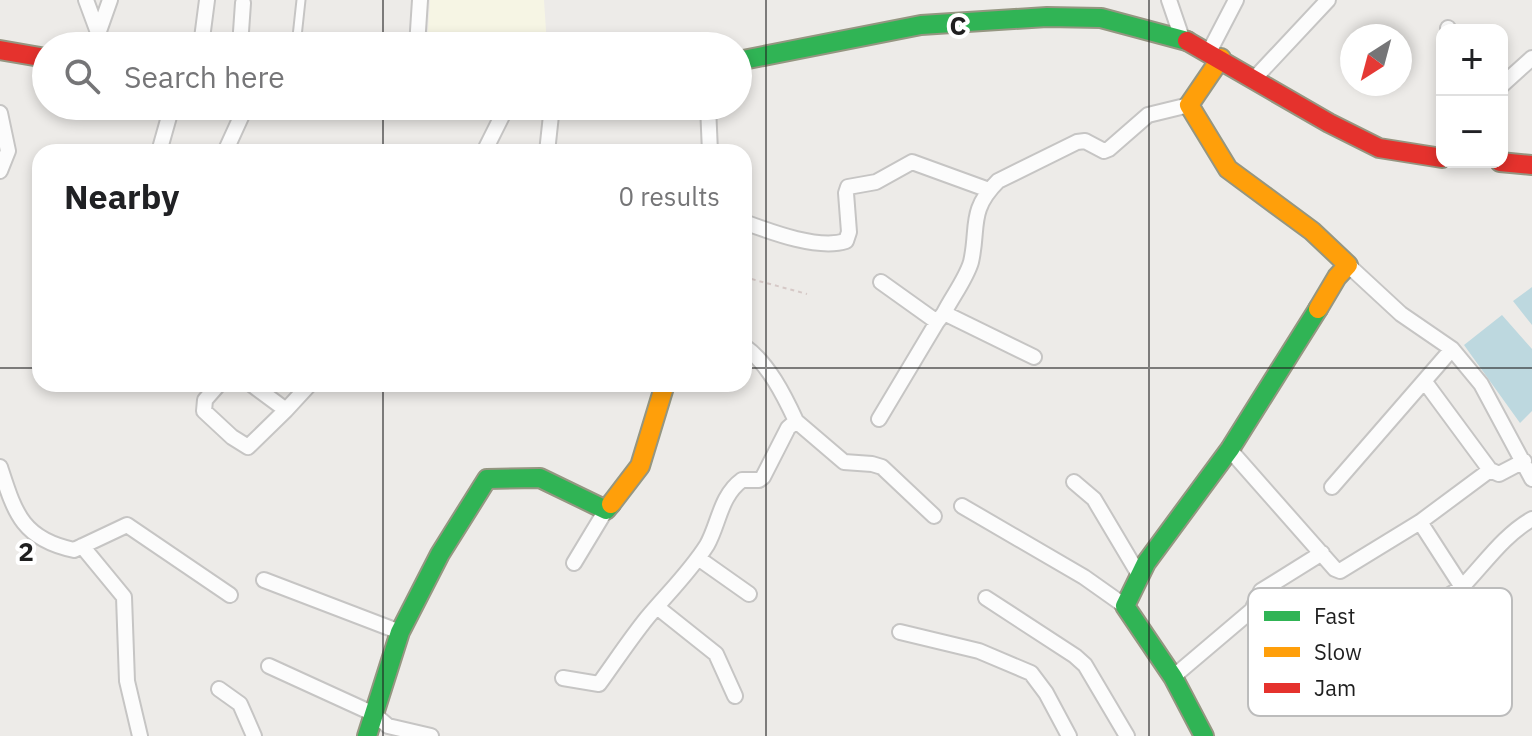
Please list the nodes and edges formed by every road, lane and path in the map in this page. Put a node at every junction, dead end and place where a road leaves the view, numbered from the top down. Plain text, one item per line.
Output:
1 (86, 0) edge
2 (110, 0) edge
3 (207, 0) edge
4 (301, 0) edge
5 (420, 0) edge
6 (1169, 0) edge
7 (1236, 0) edge
8 (1328, 0) edge
9 (243, 3) dead end
10 (97, 32) edge
11 (102, 32) edge
12 (203, 32) edge
13 (241, 32) edge
14 (298, 32) edge
15 (418, 32) edge
16 (1182, 38) junction
17 (0, 50) edge
18 (1215, 55) junction
19 (32, 56) edge
20 (752, 58) edge
21 (1532, 58) edge
22 (1254, 79) junction
23 (1508, 80) edge
24 (1189, 105) junction
25 (0, 113) edge
26 (168, 120) edge
27 (240, 120) edge
28 (500, 120) edge
29 (550, 120) edge
30 (709, 120) edge
31 (161, 144) edge
32 (229, 144) edge
33 (488, 144) edge
34 (548, 144) edge
35 (710, 144) edge
36 (1436, 157) edge
37 (1508, 163) edge
38 (1532, 165) edge
39 (0, 171) edge
40 (989, 190) junction
41 (752, 224) edge
42 (1348, 265) junction
43 (752, 279) edge
44 (881, 282) dead end
45 (807, 294) dead end
46 (940, 317) junction
47 (1452, 349) junction
48 (752, 352) edge
49 (1034, 357) dead end
50 (1425, 382) junction
51 (212, 392) edge
52 (262, 392) edge
53 (303, 392) edge
54 (663, 392) edge
55 (286, 410) junction
56 (879, 419) dead end
57 (796, 421) junction
58 (1230, 450) junction
59 (1524, 461) junction
60 (0, 467) edge
61 (1490, 470) junction
62 (1532, 479) edge
63 (1074, 482) dead end
64 (1332, 487) dead end
65 (962, 506) dead end
66 (606, 510) junction
67 (934, 516) dead end
68 (1532, 519) edge
69 (1420, 522) junction
70 (82, 546) junction
71 (1322, 553) junction
72 (698, 558) junction
73 (574, 563) dead end
74 (1138, 573) junction
75 (264, 580) dead end
76 (1462, 587) joint
77 (1266, 588) edge
78 (749, 594) dead end
79 (230, 595) dead end
80 (986, 598) dead end
81 (1125, 606) junction
82 (657, 607) junction
83 (1248, 613) edge
84 (400, 632) junction
85 (900, 632) dead end
86 (269, 666) dead end
87 (1173, 677) junction
88 (563, 678) dead end
89 (219, 689) dead end
90 (735, 696) dead end
91 (374, 714) junction
92 (1199, 735) edge
93 (140, 736) edge
94 (254, 736) edge
95 (367, 736) edge
96 (431, 736) edge
97 (1069, 736) edge
98 (1127, 736) edge

1 - 10 street
2 - 11 street
3 - 12 street
4 - 14 lane
5 - 15 street
6 - 16 street
7 - 18 street
8 - 22 street
9 - 13 street
16 - 18 street
16 - 20 street
17 - 19 street
18 - 22 street
18 - 24 street
21 - 23 street
22 - 36 street
24 - 40 street
24 - 42 street
25 - 39 street
26 - 31 street
27 - 32 street
28 - 33 street
29 - 34 street
30 - 35 street
37 - 38 street
40 - 41 street
40 - 46 street
42 - 47 street
42 - 58 street
43 - 45 path
44 - 46 street
46 - 49 street
46 - 56 street
47 - 50 street
47 - 59 street
48 - 57 street
50 - 61 street
50 - 64 street
51 - 55 street
52 - 55 street
53 - 55 street
54 - 66 street
57 - 67 street
57 - 72 street
58 - 71 street
58 - 74 street
59 - 61 street
59 - 62 street
60 - 70 street
61 - 69 street
63 - 74 street
65 - 81 street
66 - 73 street
66 - 84 street
68 - 76 street
69 - 71 street
69 - 76 street
70 - 79 street
70 - 93 street
71 - 77 street
72 - 78 street
72 - 82 street
74 - 81 street
75 - 84 street
80 - 98 street
81 - 87 street
82 - 88 street
82 - 90 street
83 - 87 street
84 - 91 street
85 - 97 street
86 - 91 street
87 - 92 street
89 - 94 street
91 - 95 street
91 - 96 street

